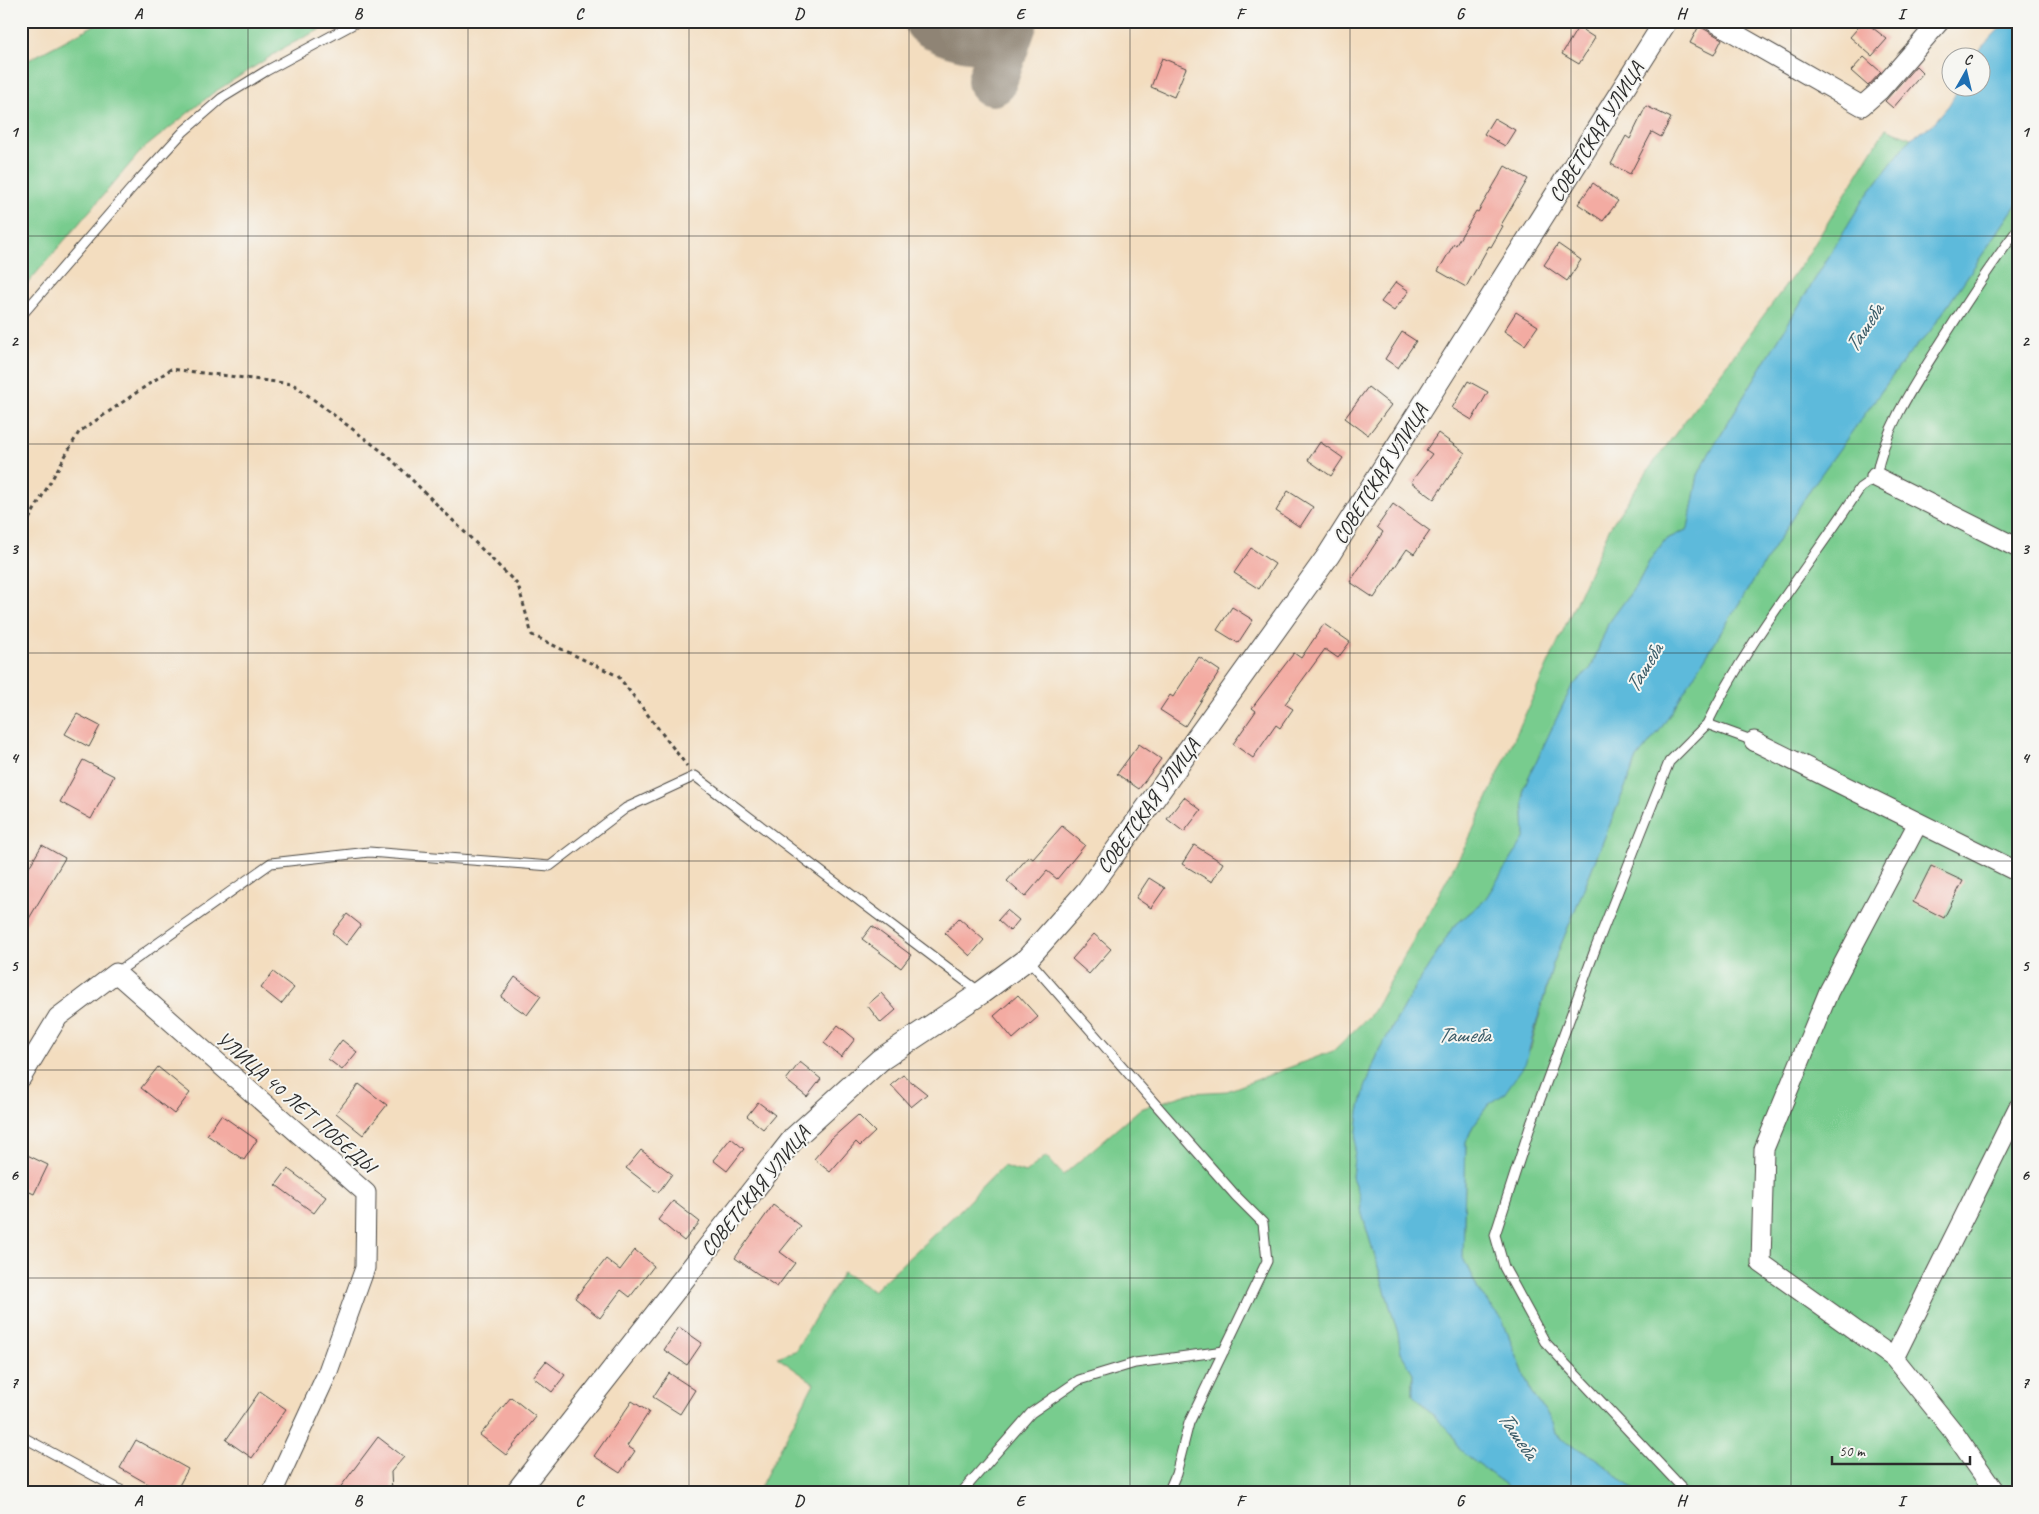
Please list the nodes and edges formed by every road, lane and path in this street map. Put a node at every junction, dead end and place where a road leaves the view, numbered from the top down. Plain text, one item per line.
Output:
1 (359, 21) edge
2 (1666, 21) edge
3 (1713, 21) edge
4 (1940, 21) edge
5 (2018, 229) edge
6 (21, 316) edge
7 (1876, 477) junction
8 (21, 533) edge
9 (2018, 548) edge
10 (1707, 724) junction
11 (1754, 741) joint
12 (695, 776) junction
13 (1918, 823) junction
14 (2018, 872) edge
15 (1027, 959) junction
16 (116, 973) junction
17 (982, 993) junction
18 (21, 1078) edge
19 (2018, 1108) edge
20 (1224, 1351) junction
21 (1894, 1358) junction
22 (21, 1436) edge
23 (126, 1493) edge
24 (272, 1493) edge
25 (516, 1493) edge
26 (961, 1493) edge
27 (1168, 1493) edge
28 (1687, 1493) edge
29 (1996, 1493) edge

1 - 6 lane
2 - 15 street, СОВЕТСКАЯ УЛИЦА
3 - 4 street
5 - 7 lane
7 - 9 street
7 - 10 lane
8 - 12 path
10 - 11 lane
10 - 28 lane
11 - 13 street
12 - 16 lane
12 - 17 lane
13 - 14 street
13 - 21 street
15 - 17 street, СОВЕТСКАЯ УЛИЦА
15 - 20 lane
16 - 18 street
16 - 24 street, УЛИЦА 40 ЛЕТ ПОБЕДЫ
17 - 25 street, СОВЕТСКАЯ УЛИЦА
19 - 21 street
20 - 26 lane
20 - 27 lane
21 - 29 street
22 - 23 lane

